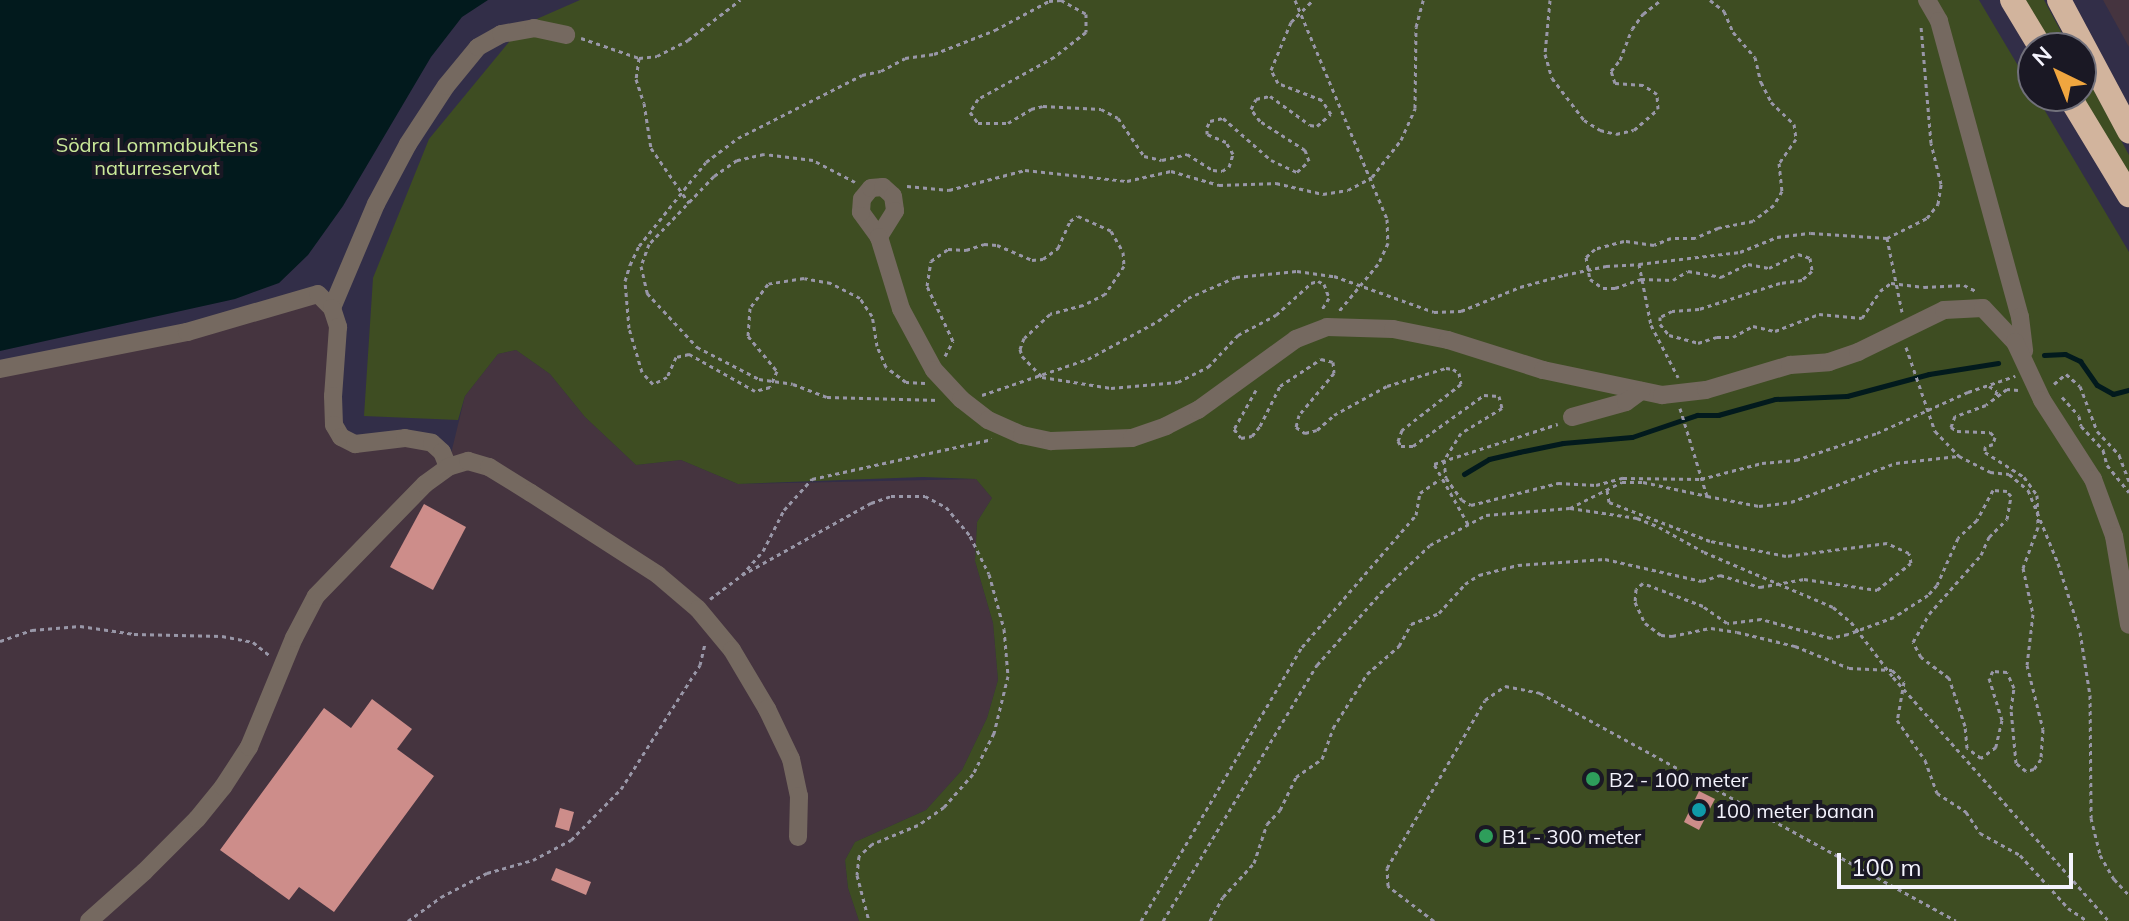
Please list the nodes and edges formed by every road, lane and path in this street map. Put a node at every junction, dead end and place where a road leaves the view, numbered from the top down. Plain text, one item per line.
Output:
1 (740, 0) edge
2 (1061, 0) edge
3 (1295, 0) edge
4 (1313, 0) edge
5 (1423, 0) edge
6 (1550, 0) edge
7 (1661, 0) edge
8 (1710, 0) edge
9 (2012, 0) edge
10 (2059, 0) edge
11 (1924, 8) edge
12 (1301, 11) junction
13 (2031, 32) edge
14 (566, 35) joint
15 (639, 58) junction
16 (2079, 112) edge
17 (2129, 131) edge
18 (1372, 177) junction
19 (889, 190) junction
20 (681, 192) junction
21 (864, 192) junction
22 (2129, 195) edge
23 (689, 203) junction
24 (879, 237) junction
25 (1887, 238) junction
26 (1639, 264) junction
27 (1586, 270) junction
28 (1641, 279) junction
29 (1898, 283) junction
30 (1360, 286) junction
31 (332, 308) junction
32 (1983, 308) junction
33 (1327, 327) junction
34 (1902, 331) junction
35 (1305, 334) junction
36 (2028, 367) junction
37 (0, 369) edge
38 (934, 370) junction
39 (1042, 377) junction
40 (1262, 379) dead end
41 (775, 381) junction
42 (1986, 386) junction
43 (1641, 391) junction
44 (1995, 397) junction
45 (961, 399) junction
46 (2042, 400) junction
47 (1680, 401) junction
48 (1927, 411) junction
49 (1572, 417) joint
50 (1009, 429) junction
51 (1959, 456) junction
52 (1444, 460) junction
53 (448, 467) junction
54 (1440, 479) junction
55 (1701, 479) junction
56 (2129, 481) edge
57 (1610, 485) junction
58 (2129, 492) edge
59 (1707, 496) junction
60 (1570, 508) junction
61 (2037, 512) junction
62 (1468, 524) junction
63 (2122, 537) edge
64 (742, 575) junction
65 (1779, 585) junction
66 (704, 617) junction
67 (2129, 625) edge
68 (1857, 630) junction
69 (0, 641) edge
70 (283, 666) junction
71 (1887, 669) junction
72 (1904, 689) junction
73 (798, 837) dead end
74 (2129, 895) edge
75 (89, 921) edge
76 (408, 921) edge
77 (869, 921) edge
78 (1141, 921) edge
79 (1163, 921) edge
80 (1210, 921) edge
81 (1434, 921) edge
82 (1956, 921) edge
83 (2087, 921) edge
84 (2109, 921) edge

1 - 15 path
2 - 12 path
2 - 20 path
3 - 12 path
4 - 12 path
5 - 18 path
6 - 7 path
8 - 27 path
9 - 13 highway
10 - 17 highway
11 - 25 path
11 - 36 street
12 - 18 path
14 - 15 path
14 - 31 street
15 - 20 path
16 - 22 highway
18 - 19 path
18 - 30 path
19 - 21 street
19 - 24 street
20 - 23 path
20 - 41 path
21 - 23 path
21 - 24 street
23 - 41 path
24 - 38 street
25 - 26 path
25 - 29 path
26 - 27 path
26 - 28 path
27 - 28 path
27 - 30 path
28 - 29 path
28 - 47 path
29 - 32 path
29 - 34 path
30 - 33 path
30 - 39 path
31 - 37 street
31 - 53 street
32 - 34 street
32 - 36 street
33 - 35 street
33 - 43 street
34 - 47 street
34 - 48 path
35 - 39 path
35 - 50 street
36 - 42 path
36 - 46 street
38 - 39 path
38 - 41 path
38 - 45 street
39 - 45 path
40 - 52 path
41 - 45 path
42 - 44 path
42 - 48 path
43 - 47 street
43 - 49 street
44 - 46 path
44 - 61 path
45 - 50 street
46 - 63 street
47 - 55 path
48 - 51 path
48 - 55 path
49 - 52 path
50 - 64 path
51 - 59 path
51 - 61 path
52 - 54 path
52 - 57 path
53 - 66 street
53 - 70 street
54 - 62 path
54 - 78 path
55 - 57 path
55 - 59 path
56 - 58 path
57 - 59 path
57 - 60 path
57 - 65 path
60 - 62 path
60 - 65 path
61 - 68 path
61 - 74 path
62 - 79 path
63 - 67 street
64 - 66 path
64 - 77 path
65 - 68 path
65 - 80 path
66 - 73 street
66 - 76 path
68 - 71 path
68 - 71 path
69 - 70 path
70 - 75 street
71 - 72 path
72 - 83 path
72 - 84 path
81 - 82 path

